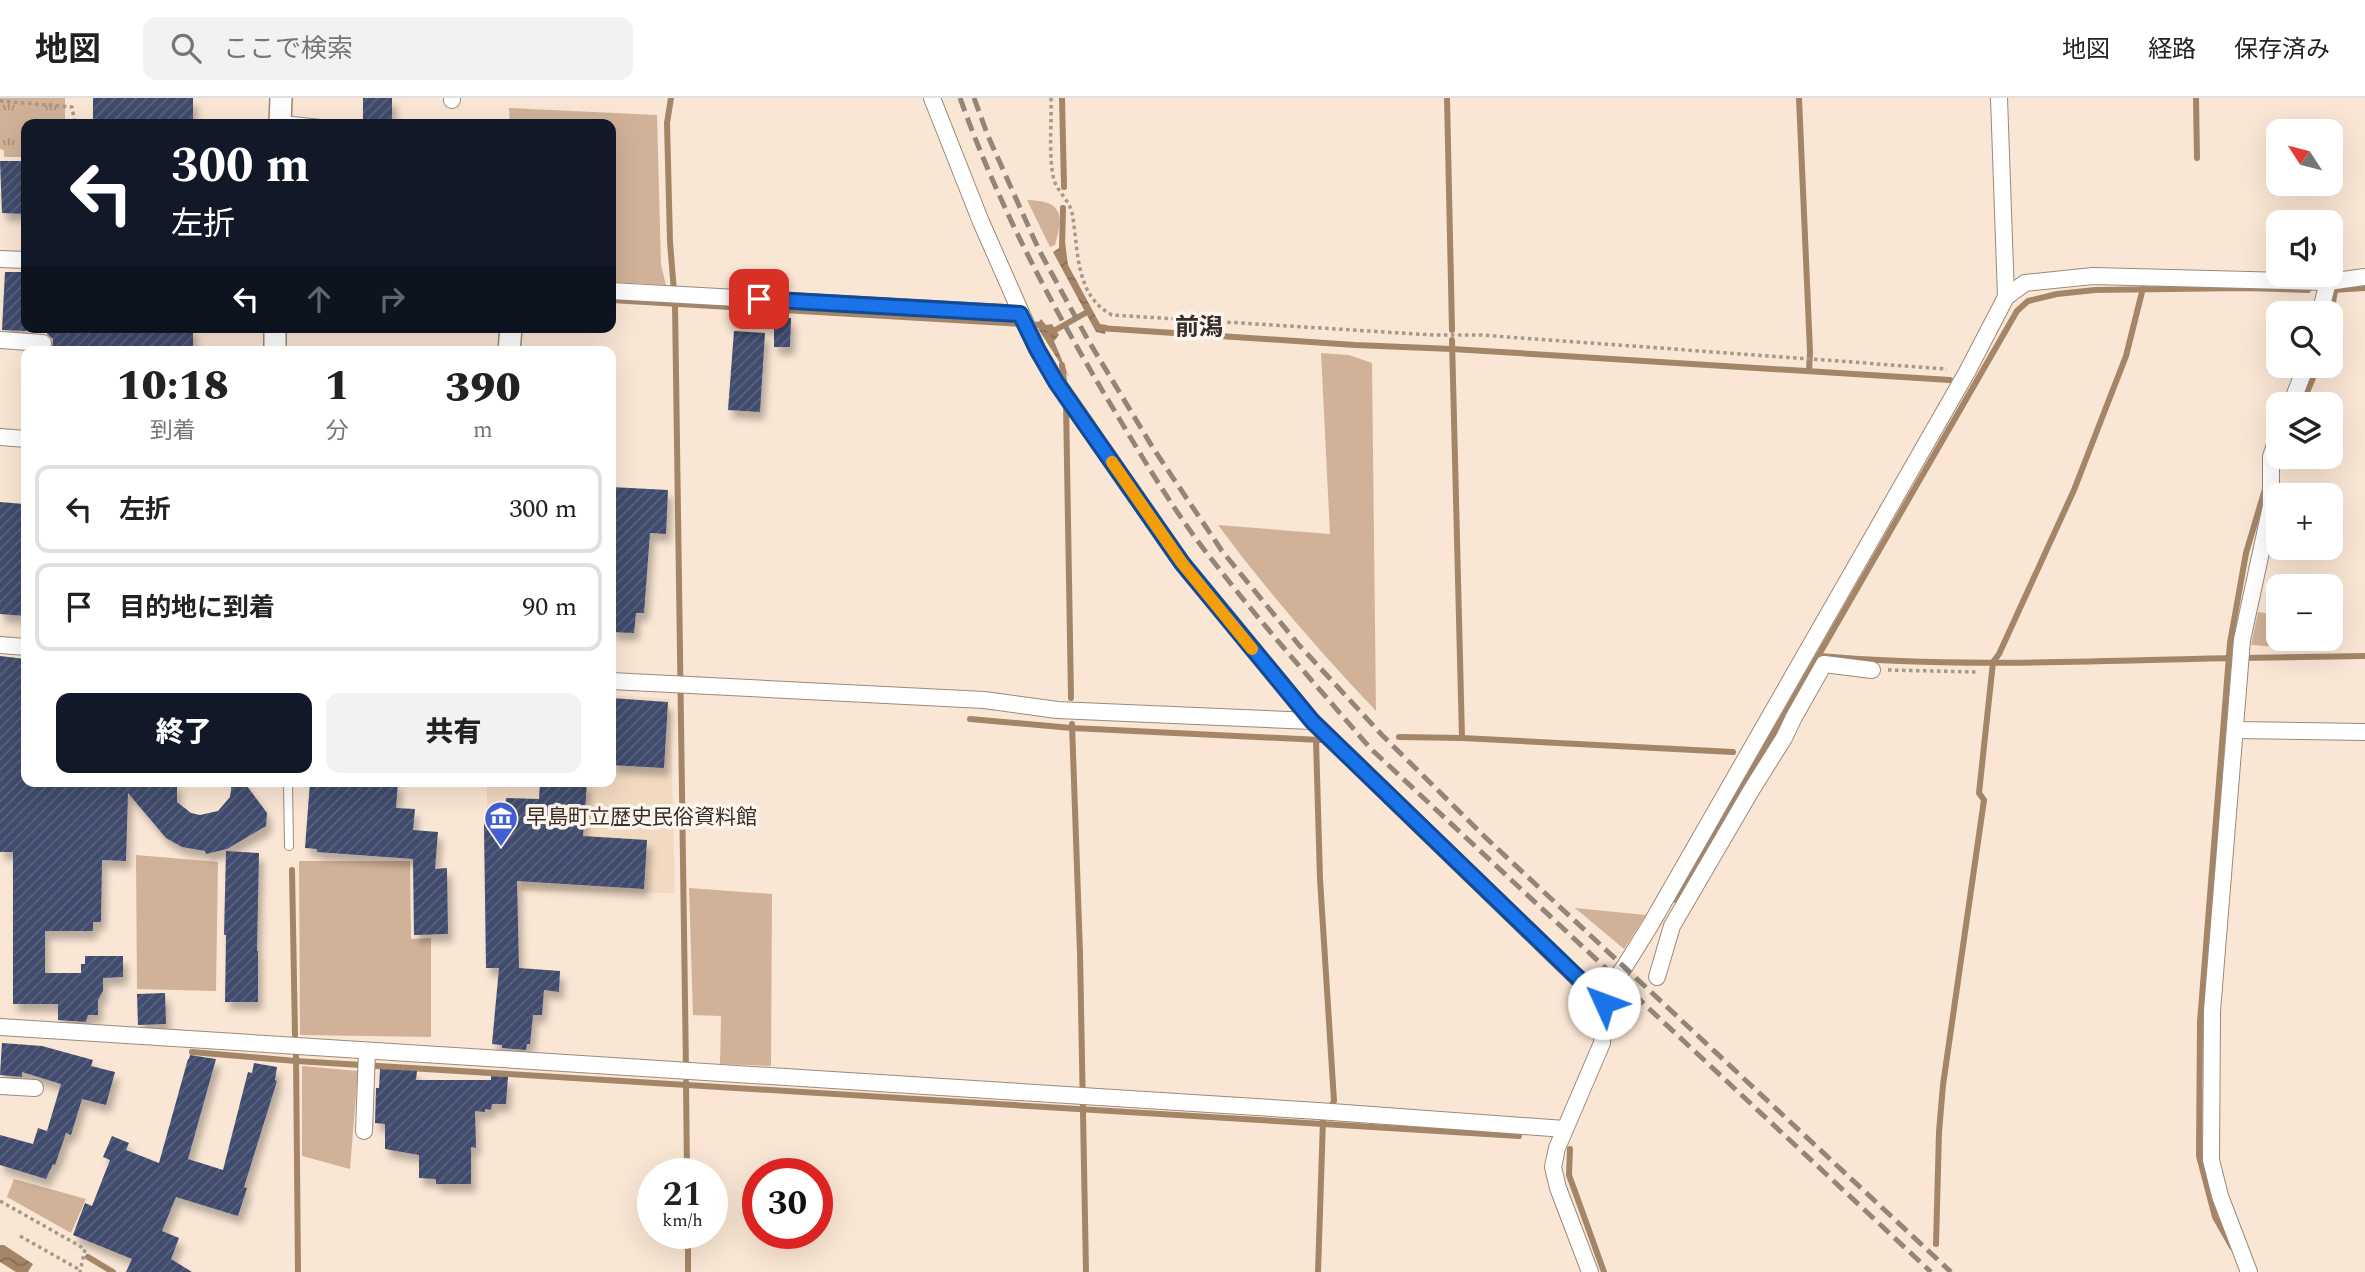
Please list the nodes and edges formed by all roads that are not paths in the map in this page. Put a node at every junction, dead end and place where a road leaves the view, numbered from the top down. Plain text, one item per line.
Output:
1 (281, 98) edge
2 (932, 98) edge
3 (1999, 98) edge
4 (280, 119) edge
5 (0, 259) edge
6 (21, 260) edge
7 (2365, 277) edge
8 (2266, 280) edge
9 (2343, 280) edge
10 (616, 291) edge
11 (2006, 298) junction
12 (1023, 321) junction
13 (0, 340) edge
14 (36, 346) edge
15 (0, 437) edge
16 (21, 439) edge
17 (2272, 469) edge
18 (0, 645) edge
19 (21, 647) edge
20 (1812, 666) junction
21 (1872, 670) road end
22 (616, 681) edge
23 (1312, 721) junction
24 (1778, 724) junction
25 (2235, 730) junction
26 (2365, 732) edge
27 (288, 787) edge
28 (1740, 789) junction
29 (1716, 831) junction
30 (289, 846) dead end
31 (1655, 917) junction
32 (1672, 926) junction
33 (1657, 977) dead end
34 (1604, 1003) junction
35 (0, 1027) edge
36 (367, 1060) junction
37 (0, 1086) edge
38 (35, 1088) dead end
39 (1565, 1129) junction
40 (364, 1131) dead end
41 (1590, 1272) edge
42 (2249, 1272) edge

1 - 4 street
2 - 12 street
3 - 11 street
5 - 6 street
7 - 9 street
8 - 11 street
10 - 12 street
11 - 20 street
12 - 23 street
13 - 14 street
15 - 16 street
17 - 25 street
18 - 19 street
20 - 21 street
20 - 24 street
20 - 24 street
22 - 23 street
23 - 34 street
24 - 28 street
24 - 28 street
25 - 26 street
25 - 42 street
27 - 30 lane
28 - 29 street
29 - 31 street
29 - 32 street
31 - 32 street
31 - 34 street
32 - 33 street
34 - 39 street
35 - 36 street
36 - 39 street
36 - 40 street
37 - 38 street
39 - 41 street

